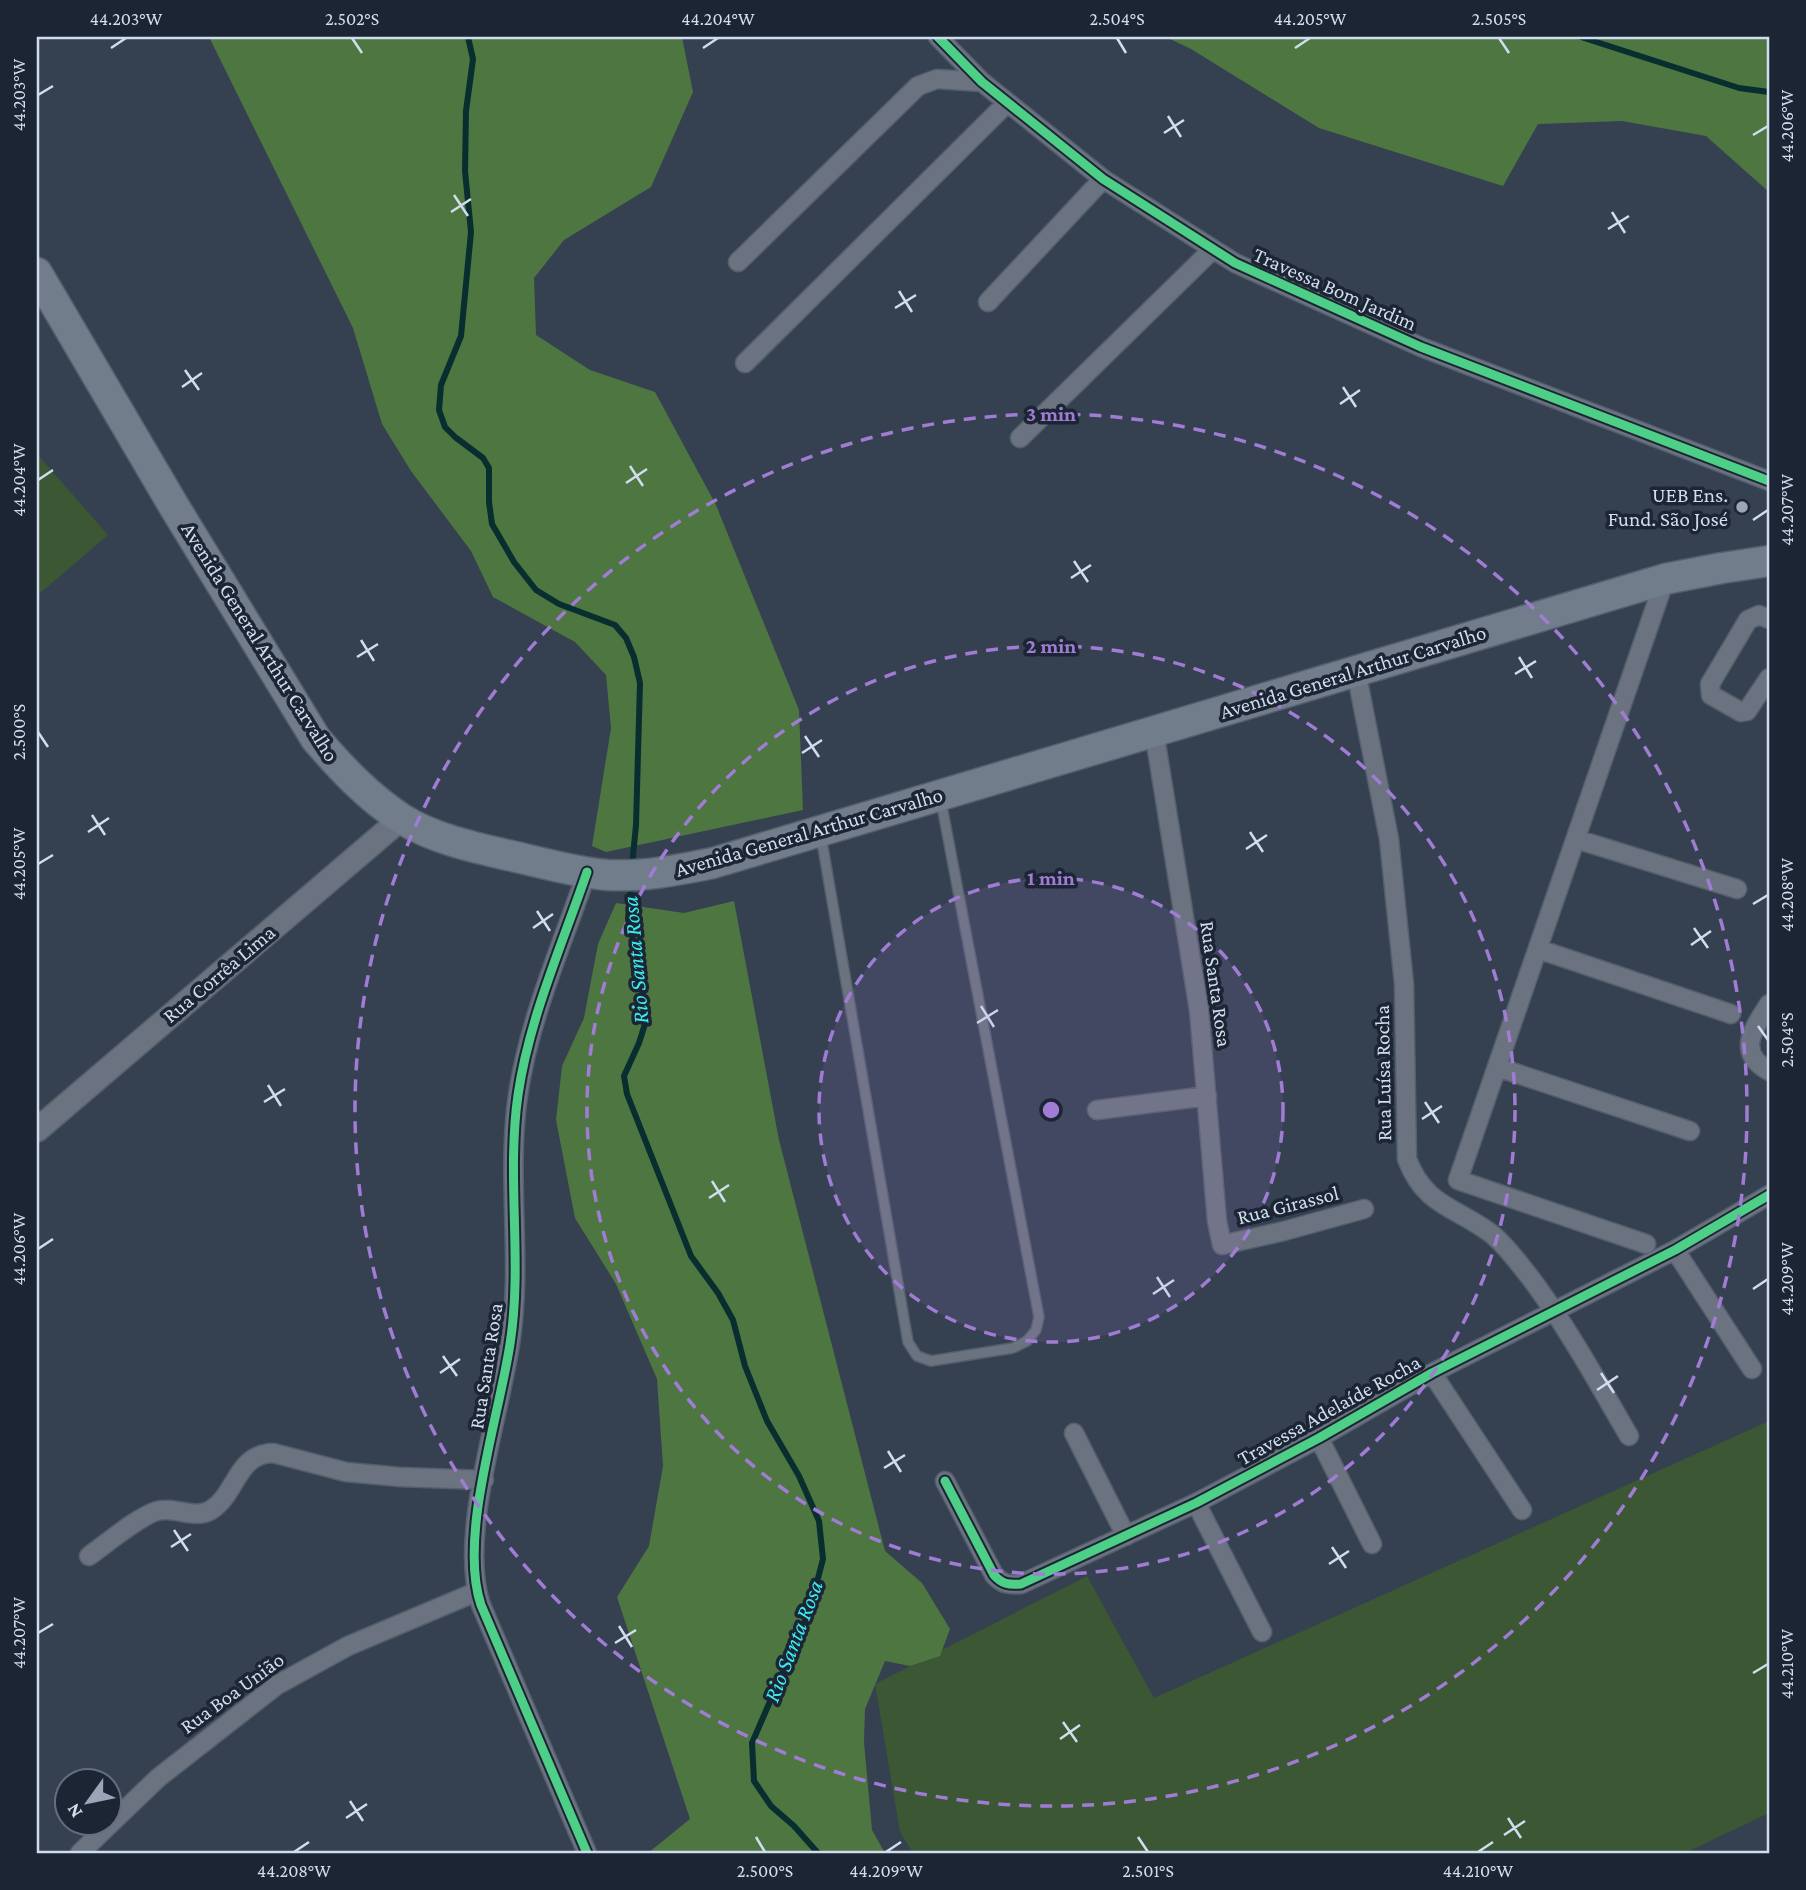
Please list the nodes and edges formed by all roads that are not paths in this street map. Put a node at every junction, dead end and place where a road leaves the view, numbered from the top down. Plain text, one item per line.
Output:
1 (938, 37) edge
2 (982, 82) junction
3 (1007, 103) junction
4 (1103, 179) junction
5 (1212, 250) junction
6 (738, 262) dead end
7 (37, 273) edge
8 (989, 302) dead end
9 (745, 363) dead end
10 (1020, 438) dead end
11 (1769, 481) edge
12 (1769, 561) edge
13 (1665, 579) junction
14 (1769, 619) edge
15 (1356, 671) junction
16 (1769, 678) edge
17 (1154, 731) junction
18 (940, 795) junction
19 (402, 818) junction
20 (820, 831) junction
21 (1576, 839) junction
22 (598, 874) junction
23 (1737, 889) dead end
24 (1538, 949) junction
25 (1769, 1004) edge
26 (1731, 1014) dead end
27 (1497, 1067) junction
28 (1769, 1071) edge
29 (1207, 1096) junction
30 (1097, 1110) dead end
31 (37, 1130) edge
32 (1690, 1131) dead end
33 (1769, 1195) edge
34 (1364, 1209) dead end
35 (1646, 1244) dead end
36 (1222, 1245) joint
37 (1675, 1250) junction
38 (1556, 1312) junction
39 (1752, 1369) dead end
40 (1432, 1373) junction
41 (1074, 1433) dead end
42 (1629, 1436) dead end
43 (1319, 1438) junction
44 (484, 1480) junction
45 (945, 1481) dead end
46 (1196, 1503) junction
47 (1522, 1510) dead end
48 (1126, 1536) junction
49 (1372, 1544) dead end
50 (89, 1556) dead end
51 (477, 1592) junction
52 (1262, 1632) dead end
53 (79, 1853) edge
54 (587, 1853) edge

1 - 2 street, Travessa Bom Jardim
2 - 3 street, Travessa Bom Jardim
2 - 6 street
3 - 4 street, Travessa Bom Jardim
3 - 9 street
4 - 5 street, Travessa Bom Jardim
4 - 8 street
5 - 10 street
5 - 11 street, Travessa Bom Jardim
7 - 19 main road, Avenida General Arthur Carvalho
12 - 13 main road, Avenida General Arthur Carvalho
13 - 15 main road, Avenida General Arthur Carvalho
13 - 21 street
14 - 16 street
15 - 17 main road, Avenida General Arthur Carvalho
15 - 38 street, Rua Luísa Rocha
17 - 18 main road, Avenida General Arthur Carvalho
17 - 29 street, Rua Santa Rosa
18 - 20 main road, Avenida General Arthur Carvalho
18 - 20 lane
19 - 22 main road, Avenida General Arthur Carvalho
19 - 31 street, Rua Corrêa Lima
20 - 22 main road, Avenida General Arthur Carvalho
21 - 23 street
21 - 24 street
22 - 44 street, Rua Santa Rosa
24 - 26 street
24 - 27 street
25 - 28 street
27 - 32 street
27 - 35 street
29 - 30 street
29 - 36 street, Rua Santa Rosa
33 - 37 street, Travessa Adelaíde Rocha
34 - 36 street, Rua Girassol
37 - 38 street, Travessa Adelaíde Rocha
37 - 39 street
38 - 40 street, Travessa Adelaíde Rocha
38 - 42 street, Rua Luísa Rocha
40 - 43 street, Travessa Adelaíde Rocha
40 - 47 street
41 - 48 street
43 - 46 street, Travessa Adelaíde Rocha
43 - 49 street
44 - 50 street
44 - 51 street, Rua Santa Rosa
45 - 48 street, Travessa Adelaíde Rocha
46 - 48 street, Travessa Adelaíde Rocha
46 - 52 street
51 - 53 street, Rua Boa União
51 - 54 street, Rua Santa Rosa

